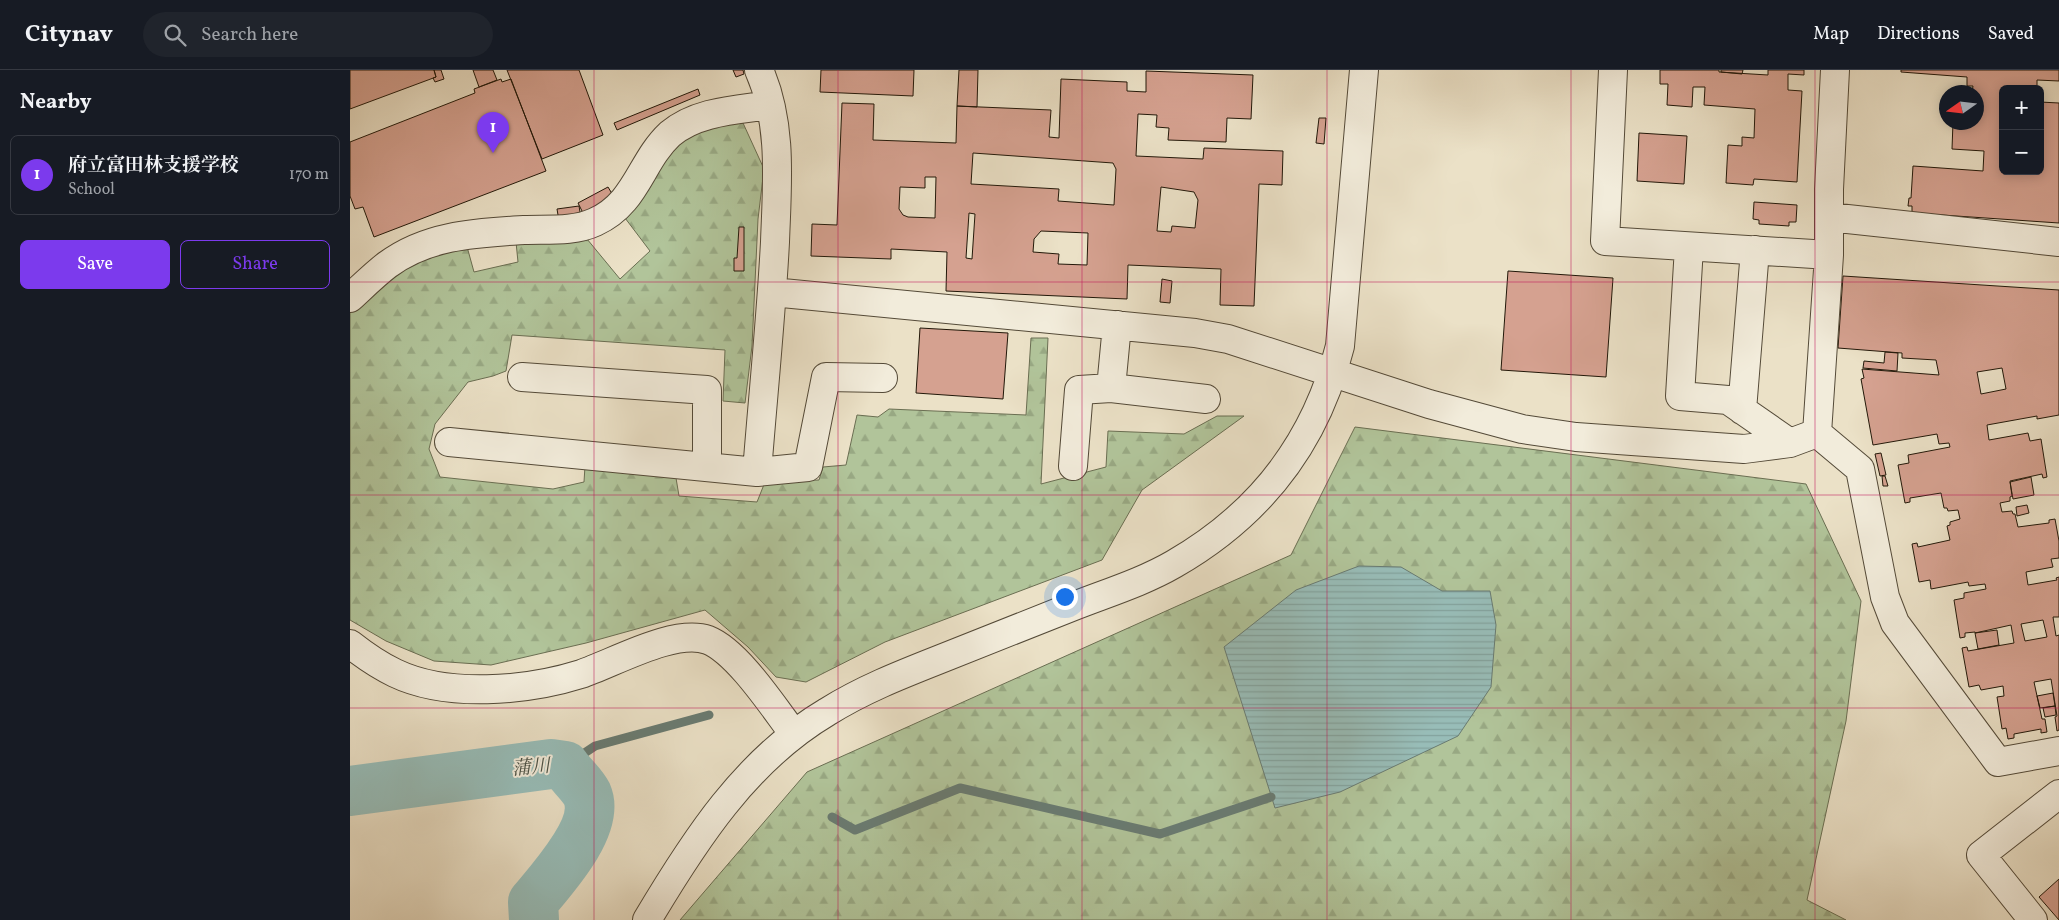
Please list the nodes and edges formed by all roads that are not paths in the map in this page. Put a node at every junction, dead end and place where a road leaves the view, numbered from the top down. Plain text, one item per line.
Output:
1 (759, 70) edge
2 (1364, 70) edge
3 (1613, 70) edge
4 (1835, 70) edge
5 (770, 105) junction
6 (1829, 217) junction
7 (2059, 242) edge
8 (1689, 247) junction
9 (1755, 250) junction
10 (1829, 255) junction
11 (772, 292) junction
12 (350, 298) edge
13 (1117, 325) junction
14 (1333, 373) junction
15 (522, 377) dead end
16 (883, 378) dead end
17 (1111, 388) junction
18 (1206, 399) dead end
19 (1742, 410) junction
20 (1817, 433) junction
21 (449, 442) dead end
22 (1790, 443) junction
23 (1073, 466) dead end
24 (707, 467) junction
25 (757, 472) junction
26 (350, 644) edge
27 (794, 734) junction
28 (2059, 751) edge
29 (2059, 794) edge
30 (650, 915) edge
31 (2034, 920) edge

1 - 5 street
2 - 14 street
3 - 8 street
4 - 6 street
5 - 11 street
5 - 12 street
6 - 7 street
6 - 10 street
8 - 9 street
8 - 19 street
9 - 10 street
9 - 19 street
10 - 20 street
11 - 13 street
11 - 25 street
13 - 14 street
13 - 17 street
14 - 22 street
14 - 27 street
15 - 24 street
16 - 25 street
17 - 18 street
17 - 23 street
19 - 22 street
20 - 22 street
20 - 28 street
21 - 24 street
24 - 25 street
26 - 27 street
27 - 30 street
29 - 31 street

